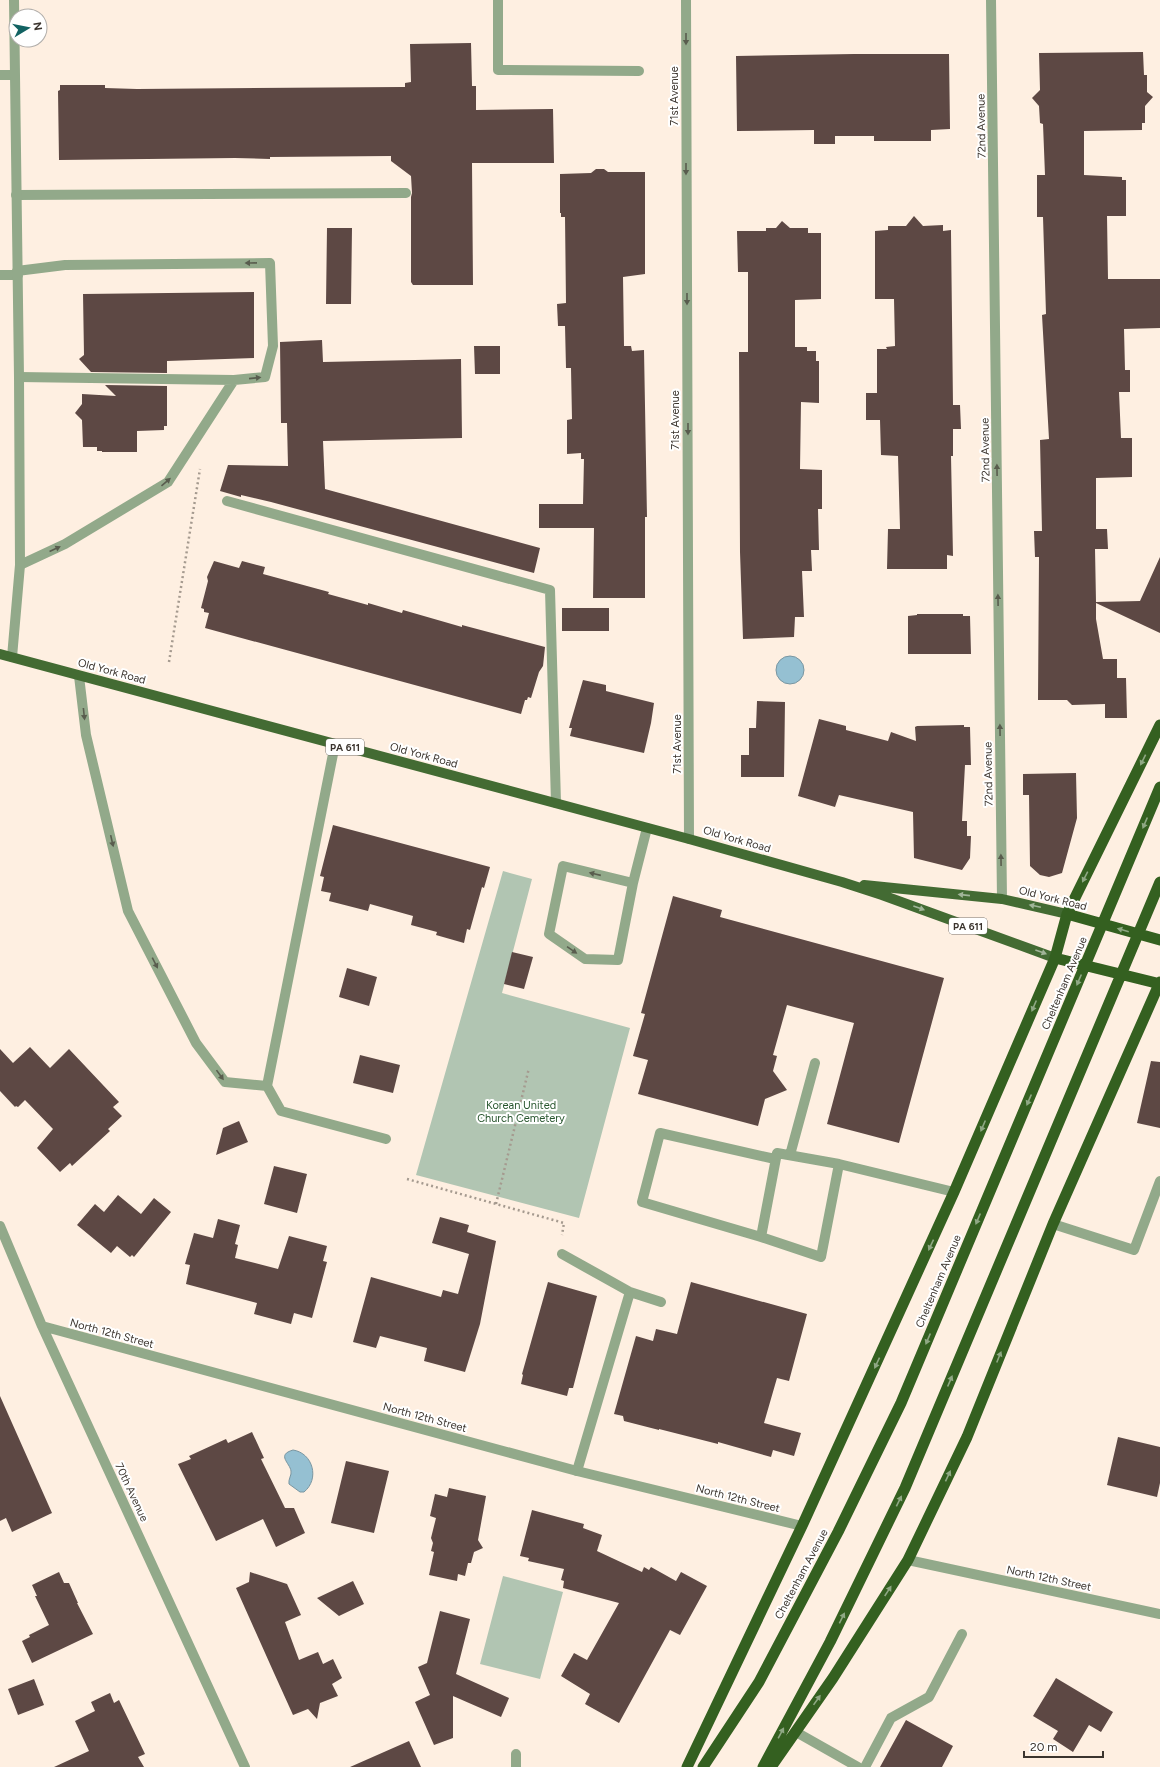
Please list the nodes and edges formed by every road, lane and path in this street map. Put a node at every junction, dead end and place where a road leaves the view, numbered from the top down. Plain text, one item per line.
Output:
1 (14, 0) edge
2 (498, 0) edge
3 (686, 0) edge
4 (991, 0) edge
5 (639, 71) dead end
6 (0, 75) edge
7 (14, 75) junction
8 (406, 193) dead end
9 (16, 195) junction
10 (17, 273) junction
11 (0, 275) edge
12 (19, 377) junction
13 (234, 380) junction
14 (201, 467) dead end
15 (227, 501) dead end
16 (20, 565) junction
17 (0, 654) edge
18 (12, 658) junction
19 (169, 662) dead end
20 (79, 676) junction
21 (1160, 725) edge
22 (336, 744) junction
23 (1160, 787) edge
24 (556, 803) junction
25 (647, 828) junction
26 (689, 839) junction
27 (842, 882) junction
28 (1160, 882) edge
29 (633, 883) junction
30 (1002, 899) junction
31 (1067, 914) junction
32 (1160, 940) edge
33 (1055, 958) junction
34 (1160, 983) edge
35 (815, 1063) dead end
36 (529, 1068) dead end
37 (267, 1086) junction
38 (386, 1139) dead end
39 (790, 1155) junction
40 (775, 1159) junction
41 (840, 1164) junction
42 (407, 1179) dead end
43 (1160, 1181) edge
44 (954, 1192) junction
45 (496, 1204) junction
46 (1053, 1224) junction
47 (0, 1226) edge
48 (562, 1236) dead end
49 (761, 1237) junction
50 (562, 1254) dead end
51 (630, 1292) junction
52 (661, 1302) dead end
53 (42, 1326) junction
54 (577, 1471) junction
55 (802, 1526) junction
56 (908, 1560) junction
57 (1160, 1614) edge
58 (962, 1634) dead end
59 (796, 1732) junction
60 (516, 1754) dead end
61 (245, 1767) edge
62 (516, 1767) edge
63 (687, 1767) edge
64 (703, 1767) edge
65 (763, 1767) edge
66 (771, 1767) edge
67 (858, 1767) edge
68 (865, 1767) edge

1 - 7 street
2 - 5 street
3 -> 26 street, 71st Avenue
30 -> 4 street, 72nd Avenue
6 - 7 street
7 - 9 street
8 - 9 street
9 - 10 street
10 - 11 street
10 - 12 street
13 -> 10 street
12 - 13 street
12 - 16 street
16 -> 13 street
14 - 19 path
15 - 24 street
16 - 18 street
17 - 18 main road, Old York Road / PA 611
18 - 20 main road, Old York Road / PA 611
20 - 22 main road, Old York Road / PA 611
20 -> 37 street
21 -> 31 highway
22 - 24 main road, Old York Road / PA 611
22 - 37 street
23 -> 64 highway, Cheltenham Avenue
24 - 25 main road, Old York Road / PA 611
25 - 26 main road, Old York Road / PA 611
25 - 29 street
26 - 27 main road, Old York Road / PA 611
30 -> 27 main road, Old York Road / PA 611
27 -> 33 main road, Old York Road / PA 611
65 -> 28 highway
29 -> 29 street
31 -> 30 main road, Old York Road / PA 611
32 -> 31 highway, Old York Road / PA 611
31 - 33 highway
33 - 34 highway, Old York Road / PA 611
33 -> 44 highway
34 - 46 highway
35 - 39 street
36 - 45 path
37 - 38 street
39 - 40 street
39 - 41 street
40 - 49 street
40 - 49 street
41 - 44 street
41 - 49 street
42 - 45 path
43 - 46 street
44 -> 55 highway
45 - 48 path
56 -> 46 highway
47 - 53 street, 70th Avenue
50 - 51 street
51 - 52 street
51 - 54 street
53 - 54 street, North 12th Street
53 - 61 street, 70th Avenue
54 - 55 street, North 12th Street
55 - 63 highway
56 - 57 street, North 12th Street
59 -> 56 highway
58 - 68 street
59 - 66 highway
59 - 67 street
60 - 62 street

